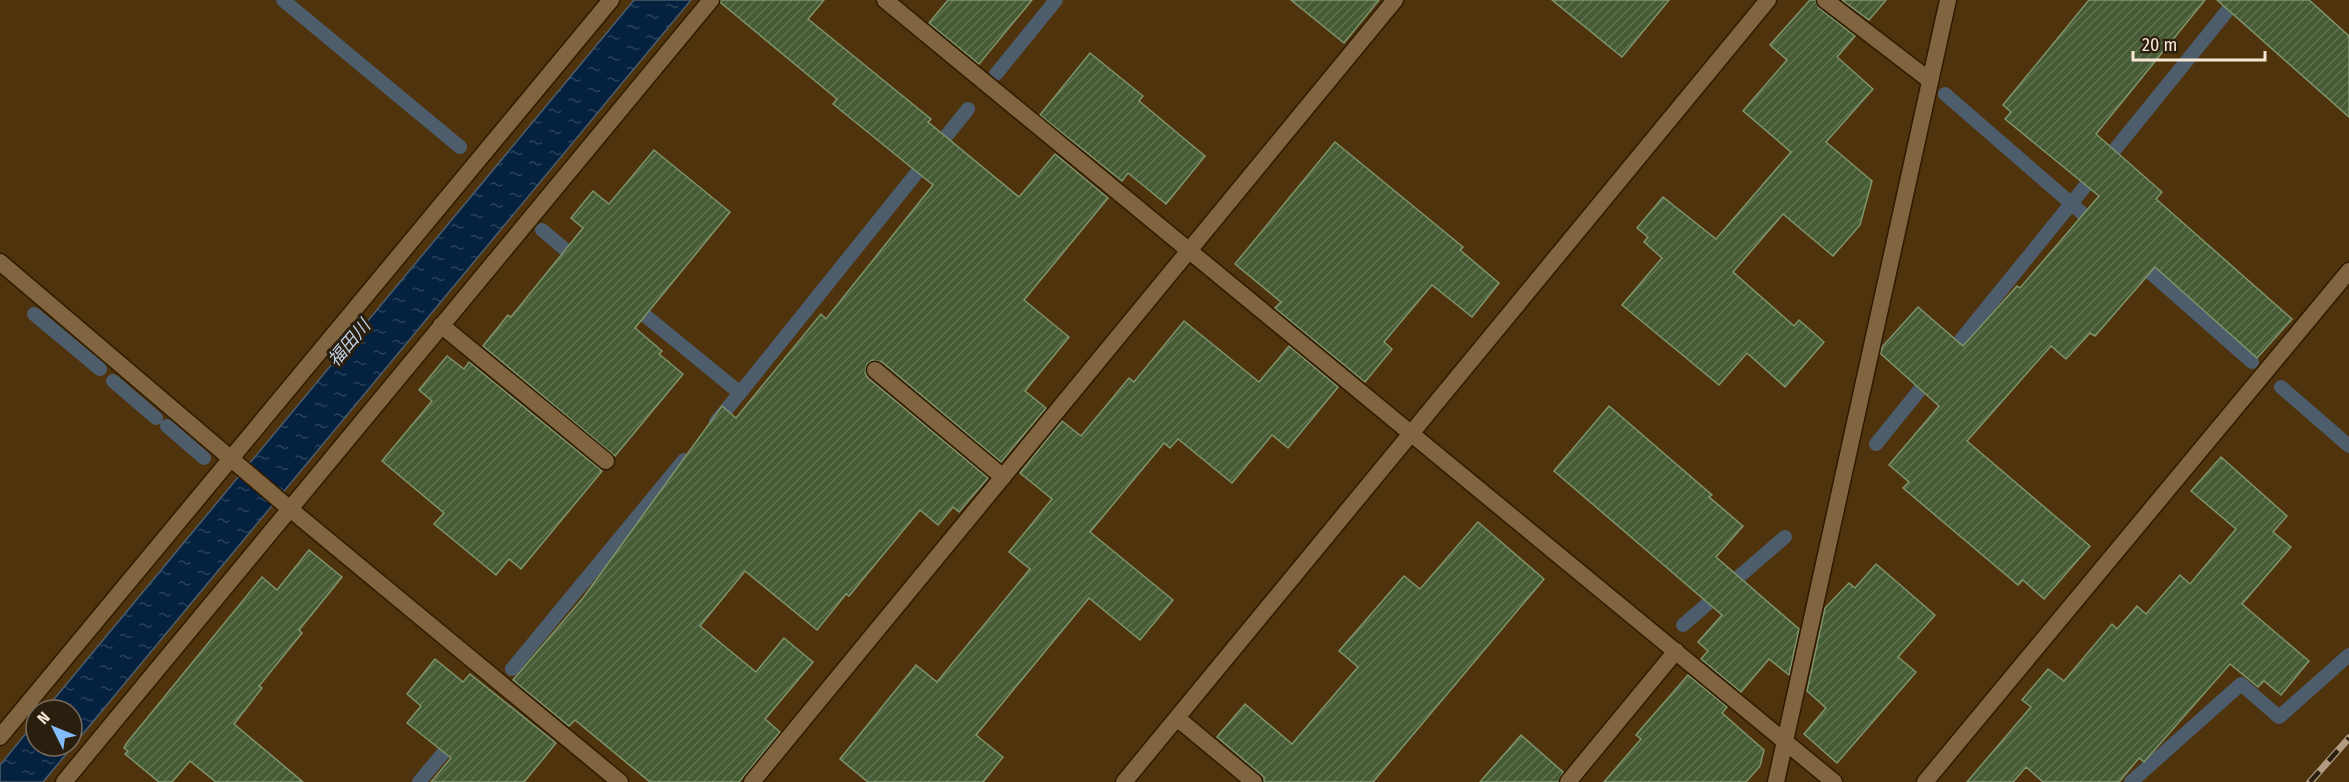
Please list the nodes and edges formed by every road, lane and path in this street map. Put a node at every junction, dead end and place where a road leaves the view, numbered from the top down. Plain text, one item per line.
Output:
1 (611, 0) edge
2 (711, 0) edge
3 (885, 0) edge
4 (1395, 0) edge
5 (1768, 0) edge
6 (1825, 0) edge
7 (1948, 0) edge
8 (1929, 80) junction
9 (1189, 250) junction
10 (0, 262) edge
11 (2349, 271) edge
12 (441, 325) junction
13 (875, 370) dead end
14 (1412, 433) junction
15 (236, 461) junction
16 (606, 461) dead end
17 (1003, 477) junction
18 (290, 509) junction
19 (1676, 651) junction
20 (1177, 718) junction
21 (0, 737) edge
22 (1785, 741) junction
23 (64, 782) edge
24 (620, 782) edge
25 (753, 782) edge
26 (1124, 782) edge
27 (1254, 782) edge
28 (1568, 782) edge
29 (1776, 782) edge
30 (1834, 782) edge
31 (1925, 782) edge

1 - 15 street
2 - 12 street
3 - 9 street
4 - 9 street
5 - 14 street
6 - 8 street
7 - 8 street
8 - 22 street
9 - 14 street
9 - 17 street
10 - 15 street
11 - 31 street
12 - 16 street
12 - 18 street
13 - 17 street
14 - 19 street
14 - 20 street
15 - 18 street
15 - 21 street
17 - 25 street
18 - 23 street
18 - 24 street
19 - 22 street
19 - 28 street
20 - 26 street
20 - 27 street
22 - 29 street
22 - 30 street

